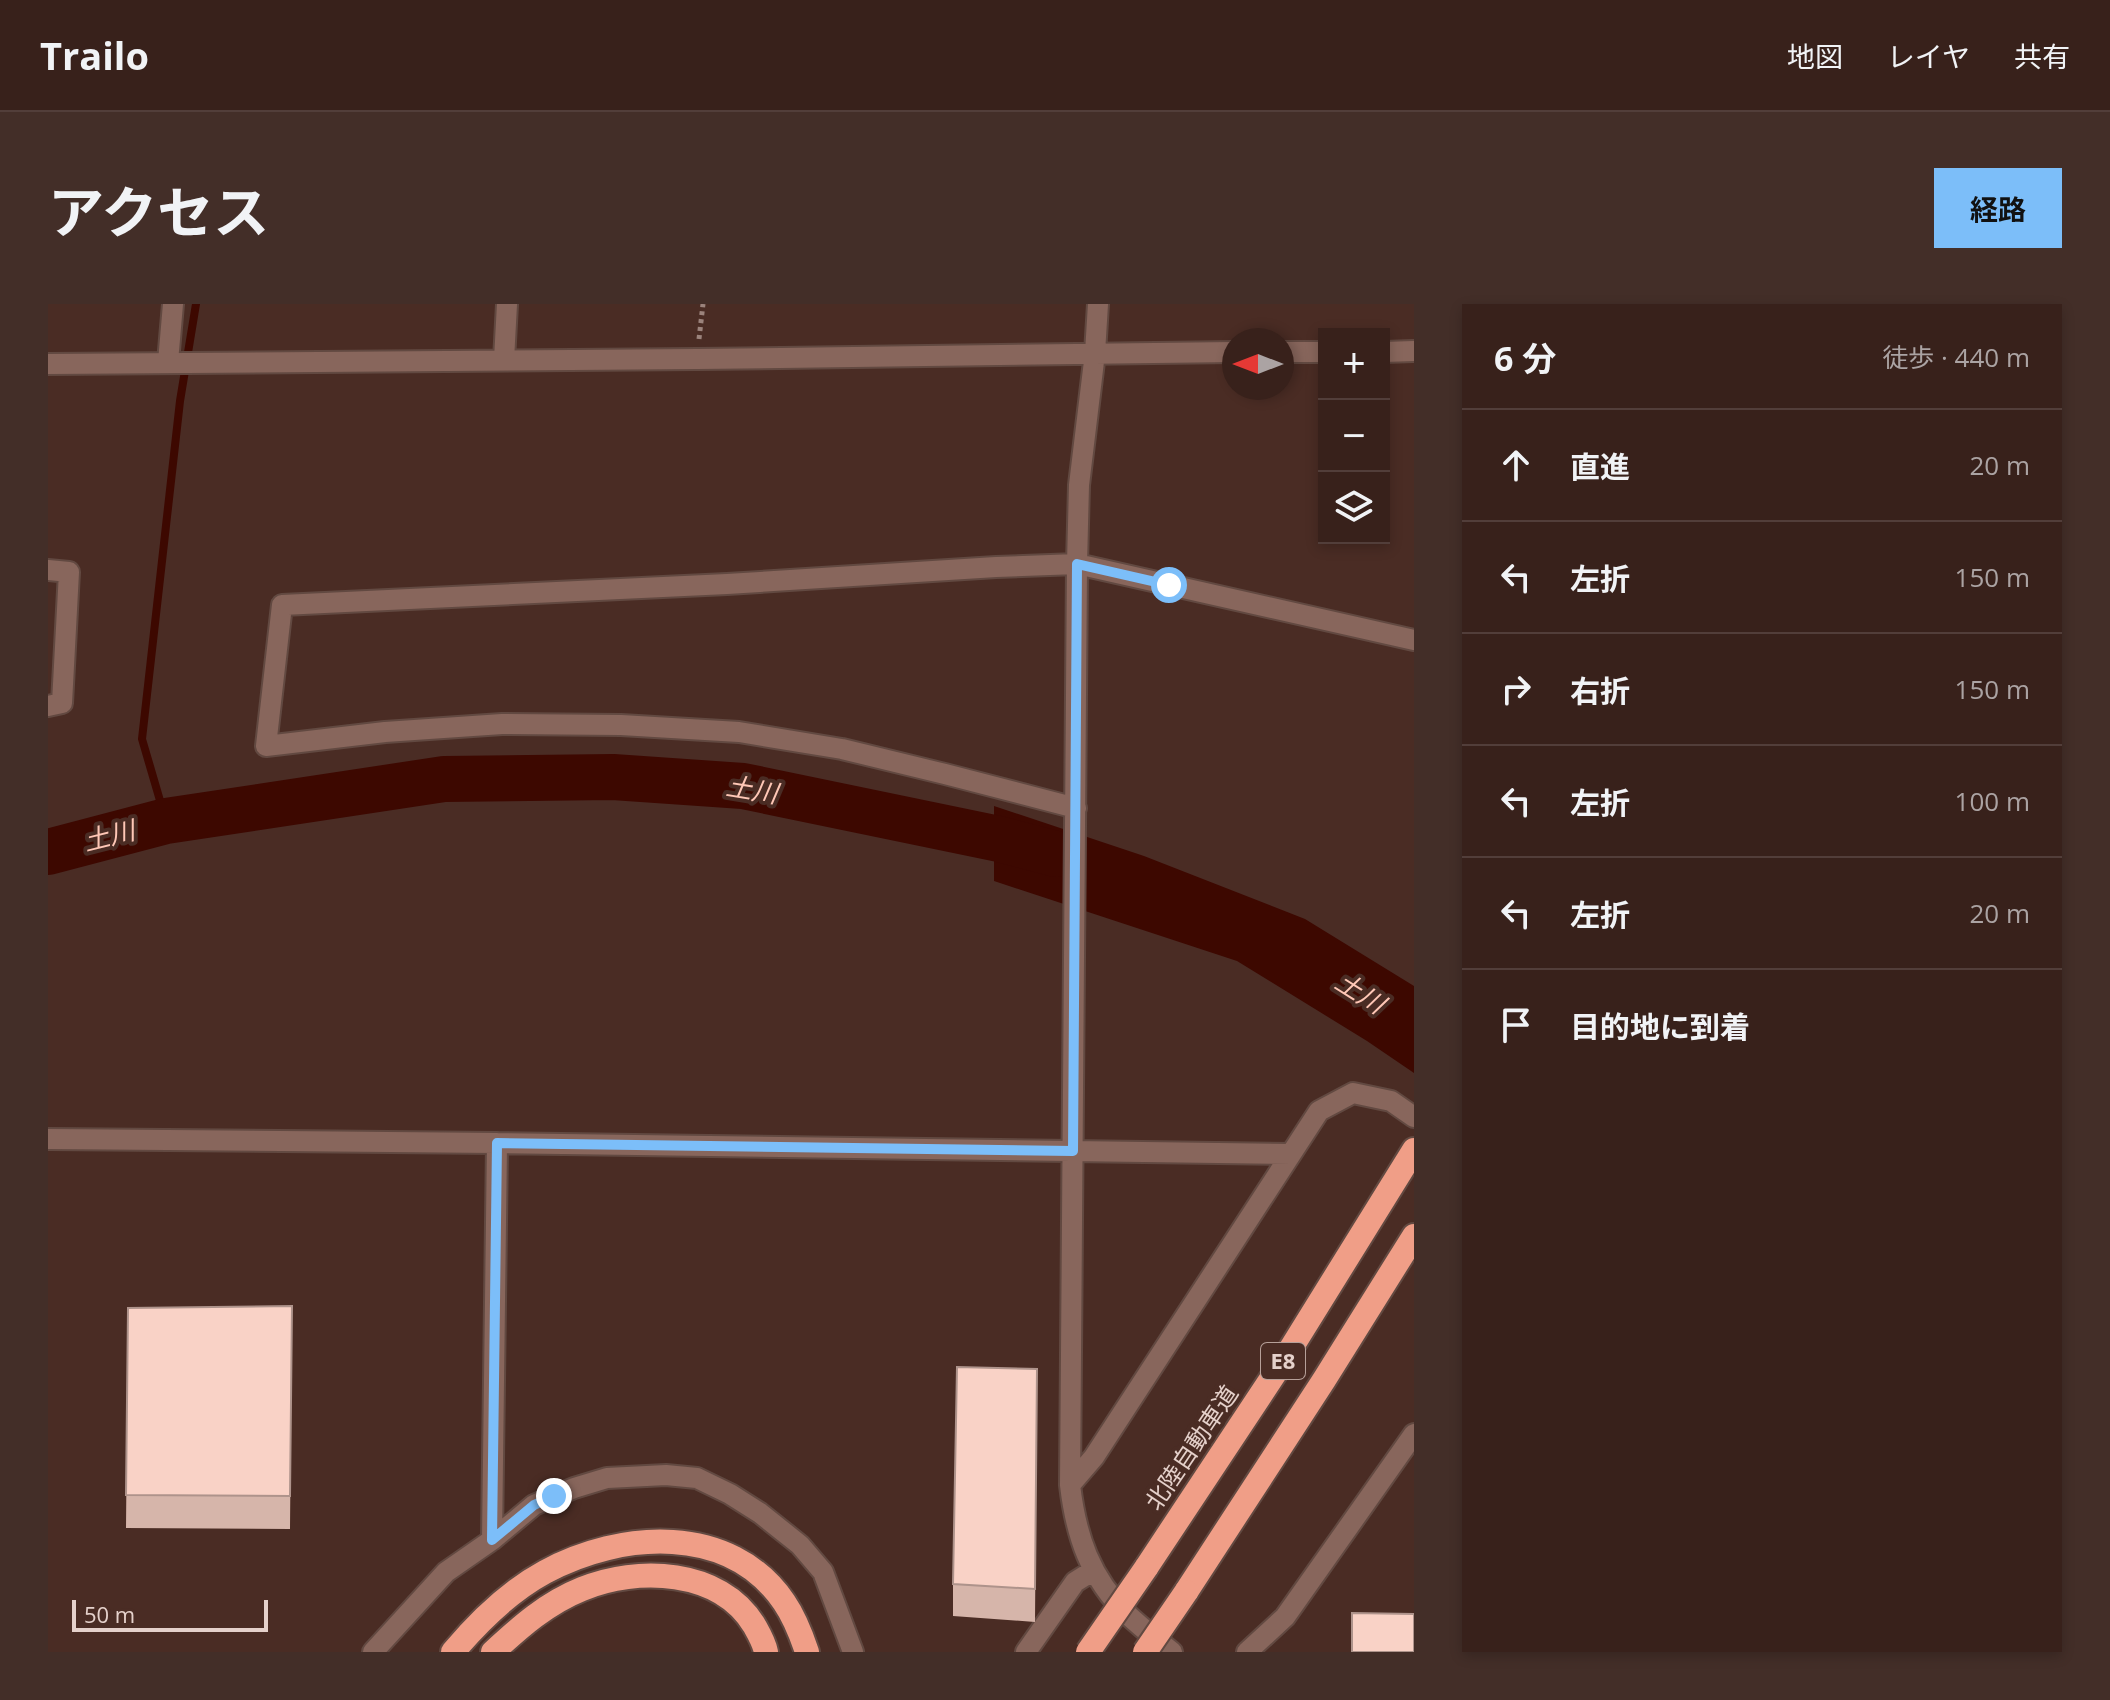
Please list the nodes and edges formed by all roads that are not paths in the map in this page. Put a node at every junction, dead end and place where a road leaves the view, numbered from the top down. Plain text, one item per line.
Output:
1 (173, 304) edge
2 (507, 304) edge
3 (1098, 304) edge
4 (1414, 351) edge
5 (1222, 352) edge
6 (1294, 352) edge
7 (1318, 352) edge
8 (1390, 352) edge
9 (1095, 353) junction
10 (504, 360) junction
11 (168, 362) junction
12 (48, 364) edge
13 (1077, 564) junction
14 (48, 570) edge
15 (1414, 640) edge
16 (48, 706) edge
17 (1076, 813) junction
18 (1414, 1117) edge
19 (48, 1139) edge
20 (497, 1143) junction
21 (1414, 1150) edge
22 (1073, 1151) junction
23 (1291, 1154) junction
24 (1414, 1236) edge
25 (1414, 1434) edge
26 (1070, 1485) junction
27 (492, 1540) junction
28 (1094, 1570) junction
29 (373, 1652) edge
30 (453, 1652) edge
31 (493, 1652) edge
32 (766, 1652) edge
33 (807, 1652) edge
34 (853, 1652) edge
35 (1026, 1652) edge
36 (1088, 1652) edge
37 (1145, 1652) edge
38 (1172, 1652) edge
39 (1247, 1652) edge

1 - 11 street
2 - 10 street
3 - 9 street
4 - 8 street
5 - 9 street
6 - 7 street
9 - 10 street
9 - 13 street
10 - 11 street
11 - 12 street
13 - 15 street
13 - 17 street
13 - 17 street
14 - 16 street
17 - 22 street
18 - 23 street
19 - 20 street
20 - 22 street
20 - 27 street
21 - 36 highway, 北陸自動車道 / E8, bridge
22 - 23 street
22 - 26 street
23 - 26 street
24 - 37 highway, E8, bridge
25 - 39 street
26 - 28 street
27 - 29 street
27 - 34 street
28 - 35 street
28 - 38 street
30 - 33 highway
31 - 32 highway

